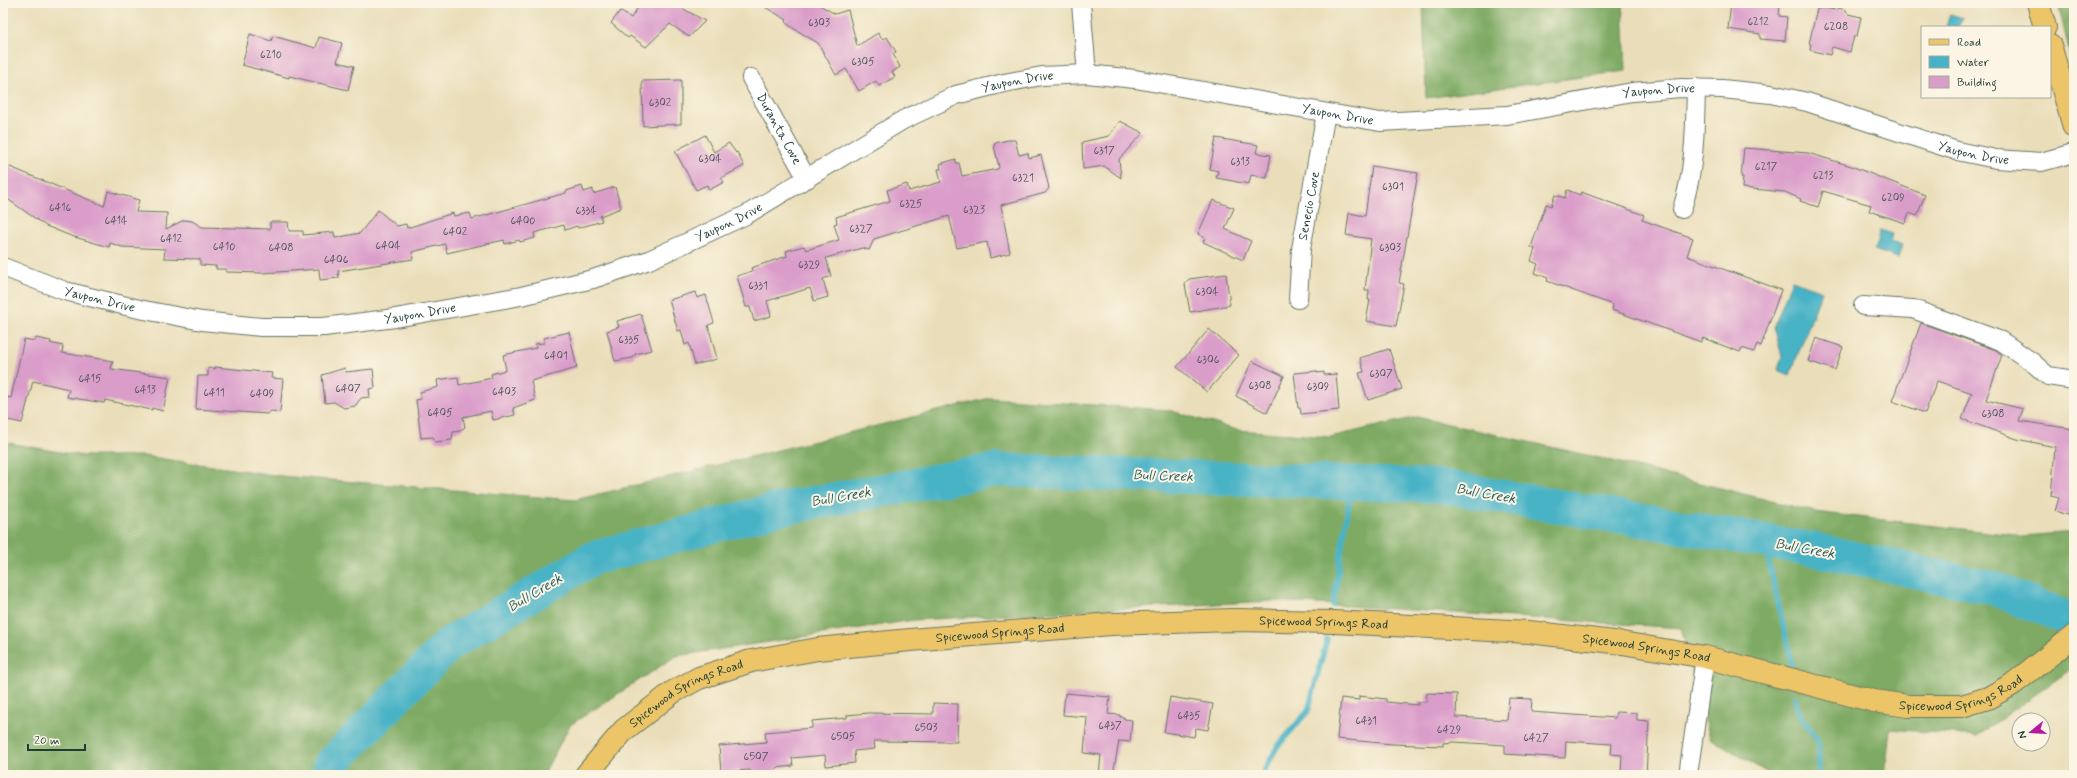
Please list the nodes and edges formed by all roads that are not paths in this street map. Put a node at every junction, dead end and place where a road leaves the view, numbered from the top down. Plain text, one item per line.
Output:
1 (1081, 3) edge
2 (2038, 3) edge
3 (2045, 26) edge
4 (2051, 47) edge
5 (1087, 74) junction
6 (751, 78) dead end
7 (1696, 88) junction
8 (1326, 113) junction
9 (2074, 127) edge
10 (2074, 154) edge
11 (808, 179) junction
12 (1682, 209) dead end
13 (3, 267) edge
14 (1298, 299) dead end
15 (1863, 306) dead end
16 (2074, 380) edge
17 (2074, 636) edge
18 (1705, 657) junction
19 (586, 775) edge
20 (1688, 775) edge

1 - 5 street
2 - 3 main road
4 - 9 main road
5 - 8 street, Yaupon Drive
5 - 11 street, Yaupon Drive
6 - 11 street, Duranta Cove
7 - 8 street, Yaupon Drive
7 - 10 street, Yaupon Drive
7 - 12 street
8 - 14 street, Senecio Cove
11 - 13 street, Yaupon Drive
15 - 16 street
17 - 18 main road, Spicewood Springs Road
18 - 19 main road, Spicewood Springs Road
18 - 20 street

